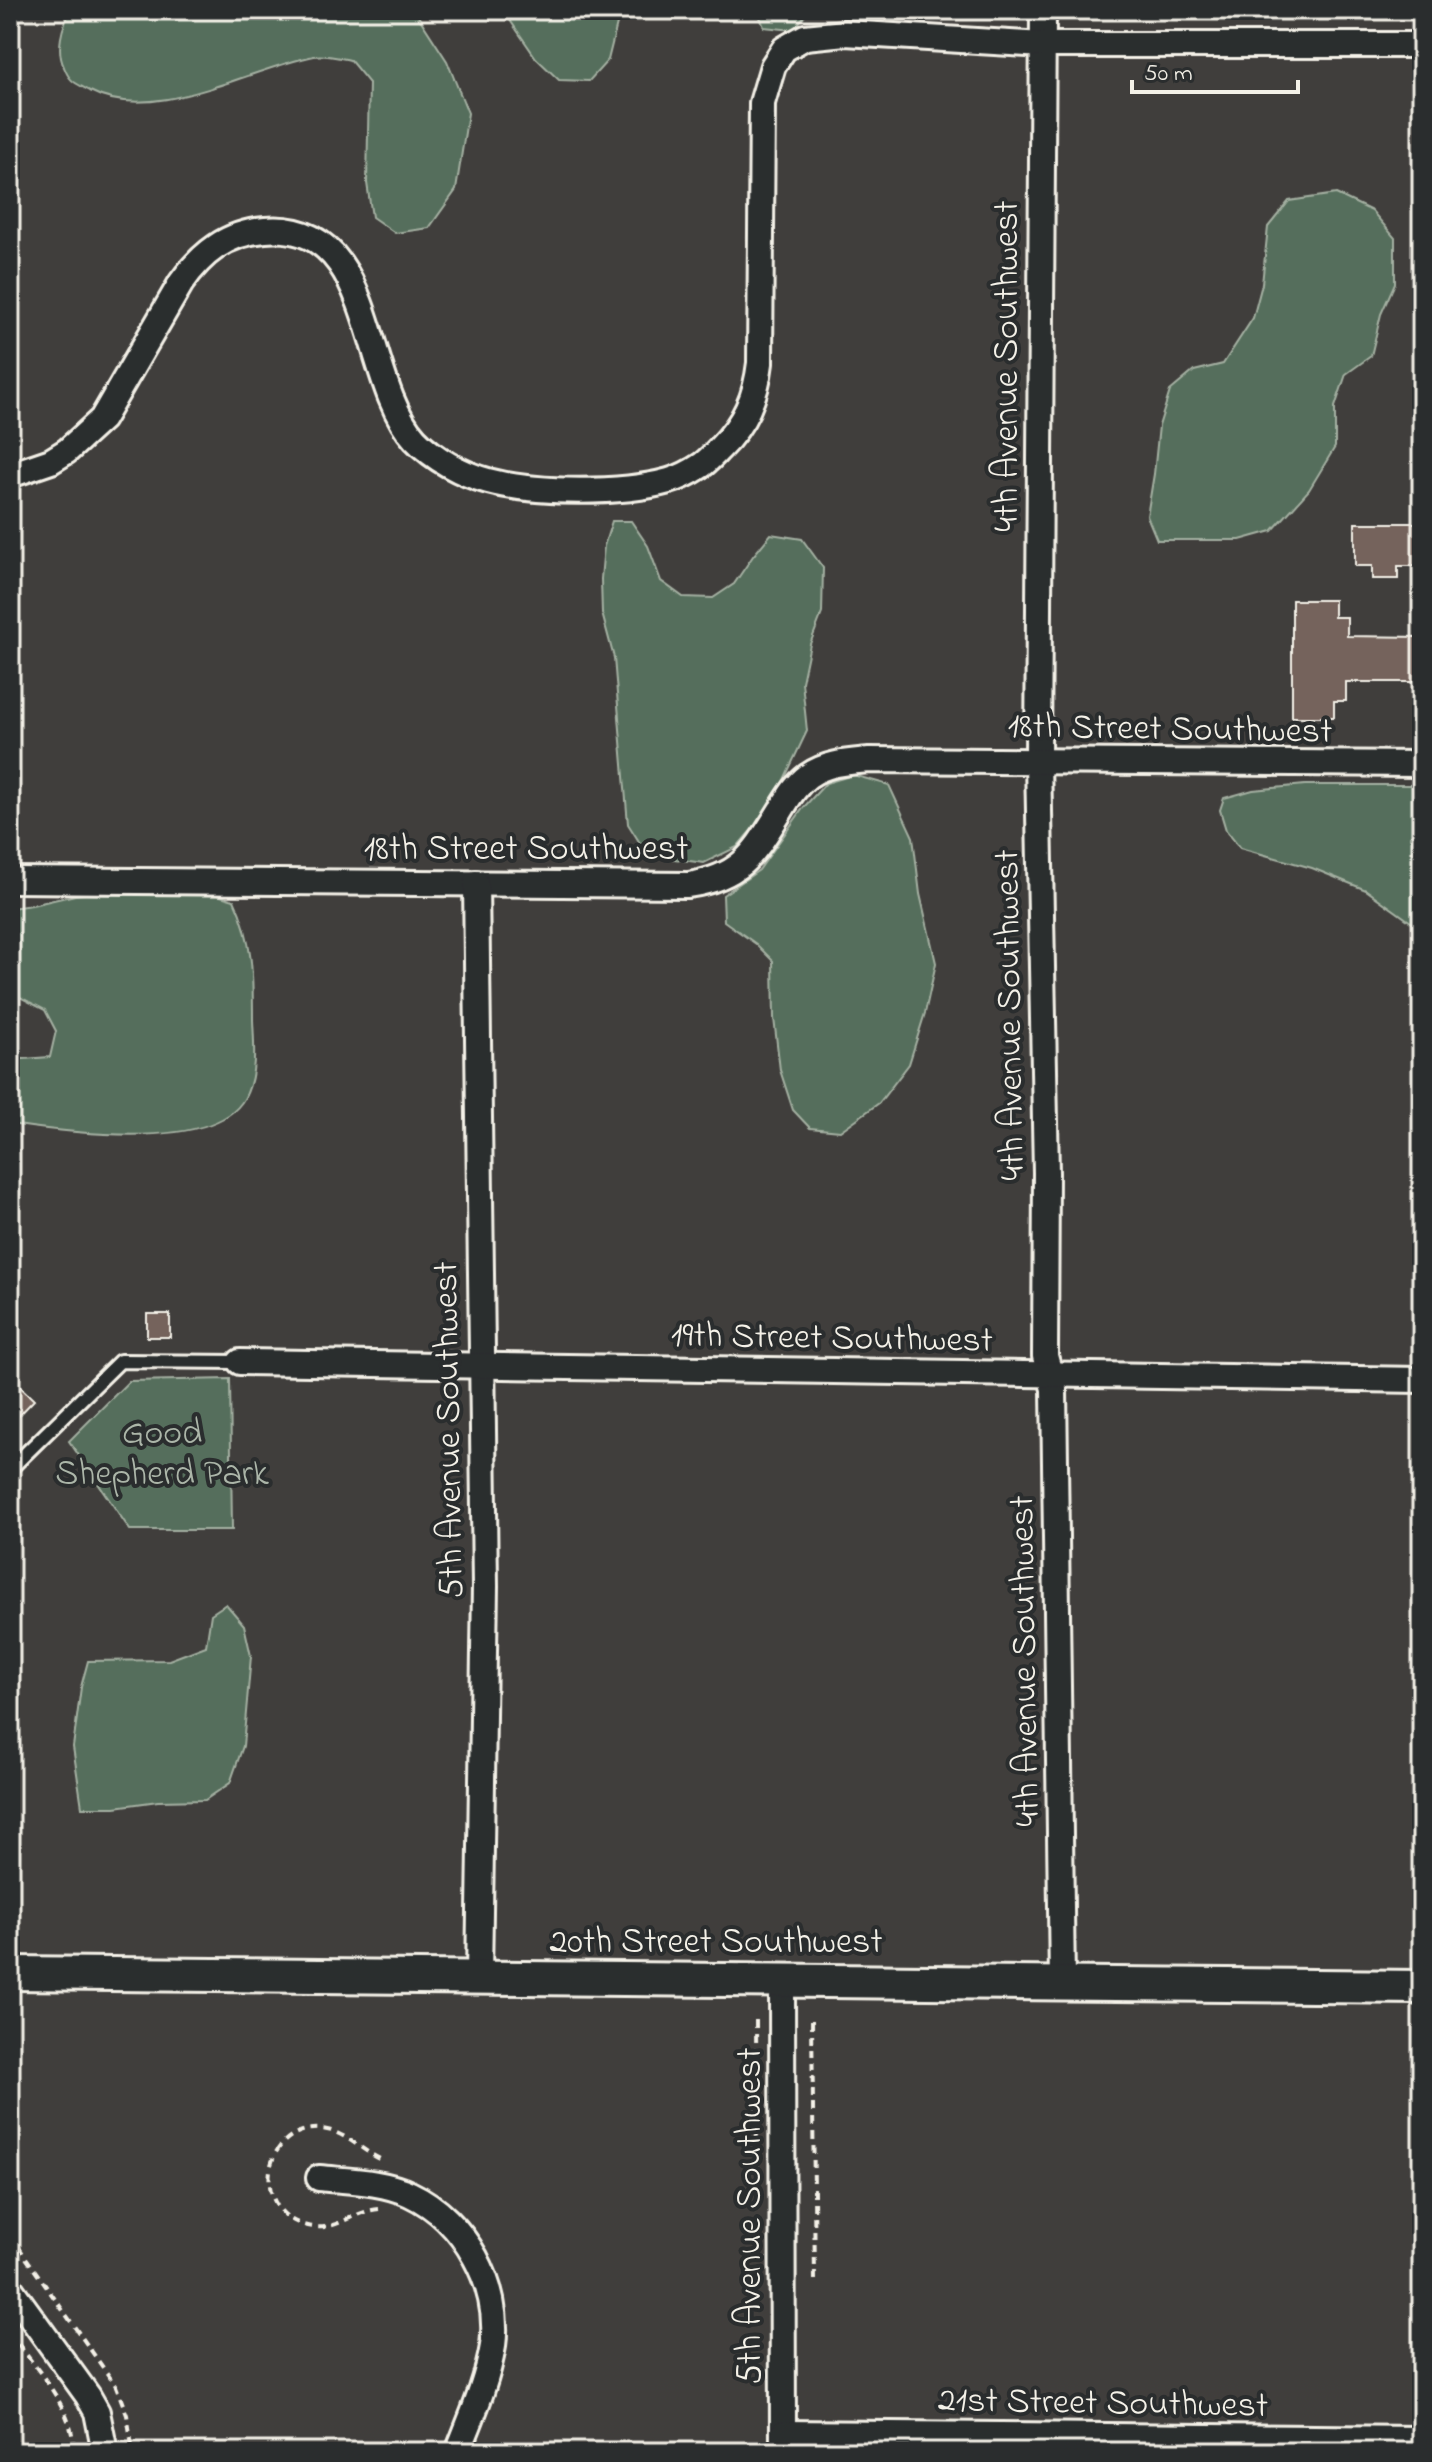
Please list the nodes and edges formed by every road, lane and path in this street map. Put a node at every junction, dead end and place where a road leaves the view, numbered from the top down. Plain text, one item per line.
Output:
1 (1044, 10) edge
2 (1043, 45) junction
3 (1422, 45) edge
4 (10, 475) edge
5 (1038, 760) junction
6 (1422, 764) edge
7 (10, 880) edge
8 (476, 883) junction
9 (240, 1362) joint
10 (481, 1365) junction
11 (1051, 1375) junction
12 (1422, 1380) edge
13 (10, 1469) edge
14 (10, 1973) edge
15 (479, 1977) junction
16 (782, 1980) junction
17 (1062, 1982) junction
18 (1422, 1987) edge
19 (812, 2020) dead end
20 (383, 2160) dead end
21 (319, 2178) dead end
22 (391, 2212) dead end
23 (10, 2235) edge
24 (815, 2280) dead end
25 (10, 2288) edge
26 (10, 2333) edge
27 (1422, 2439) edge
28 (783, 2443) edge
29 (74, 2452) edge
30 (105, 2452) edge
31 (133, 2452) edge
32 (458, 2452) edge

1 - 2 street, 4th Avenue Southwest
2 - 3 street
2 - 4 street
2 - 5 street, 4th Avenue Southwest
5 - 6 street, 18th Street Southwest
5 - 8 street, 18th Street Southwest
5 - 11 street, 4th Avenue Southwest
7 - 8 street, 18th Street Southwest
8 - 10 street, 5th Avenue Southwest
9 - 10 street, 19th Street Southwest
9 - 13 lane
10 - 11 street, 19th Street Southwest
10 - 15 street, 5th Avenue Southwest
11 - 12 street, 19th Street Southwest
11 - 17 street, 4th Avenue Southwest
14 - 15 street, 20th Street Southwest
15 - 16 street, 20th Street Southwest
16 - 17 street, 20th Street Southwest
16 - 28 street, 5th Avenue Southwest
17 - 18 street, 20th Street Southwest
19 - 24 path
20 - 22 path
21 - 32 street
23 - 31 path
25 - 30 street
26 - 29 path
27 - 28 street, 21st Street Southwest

